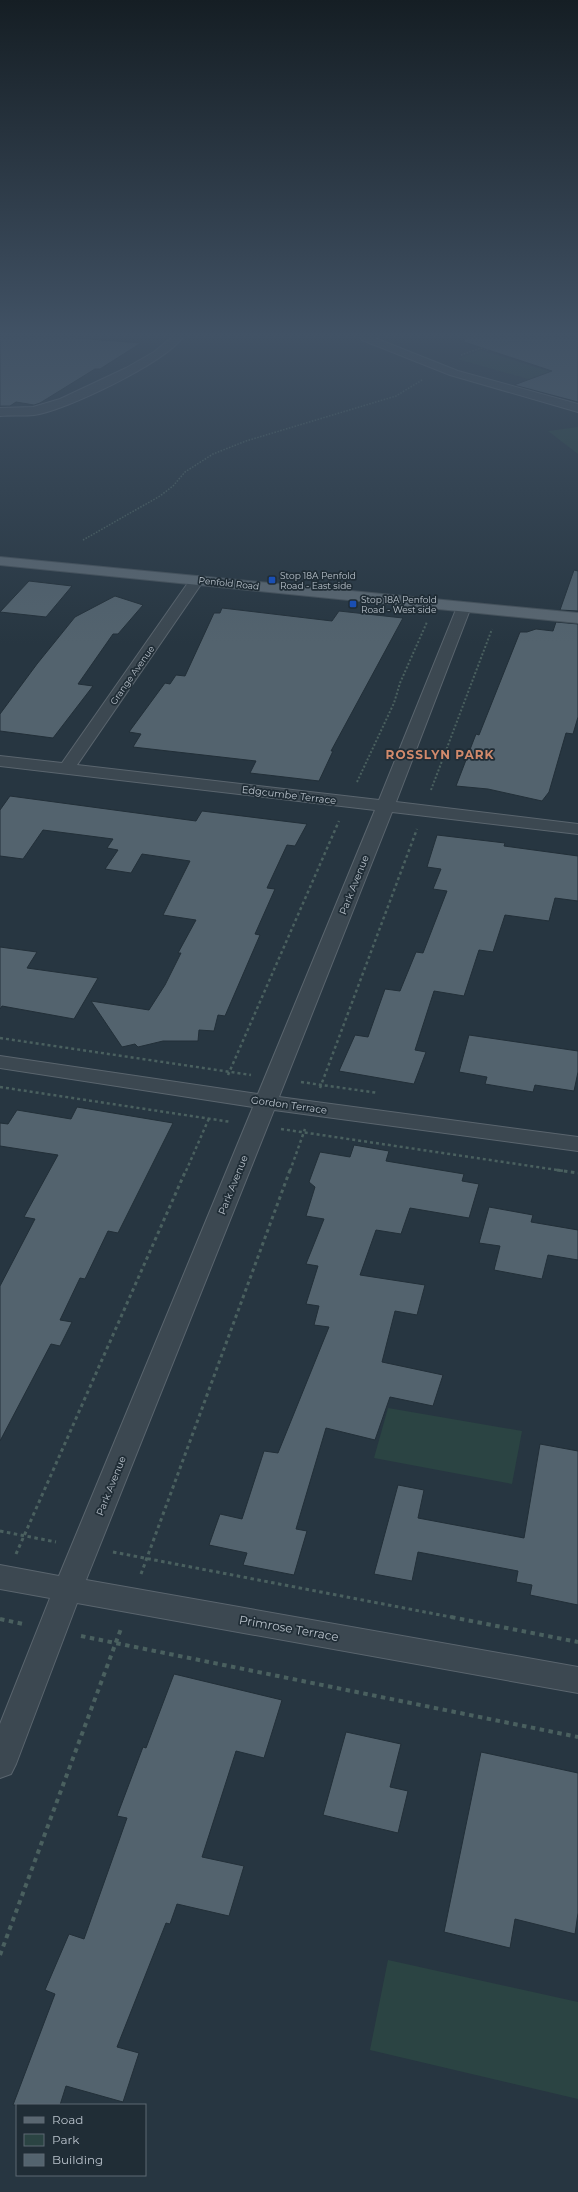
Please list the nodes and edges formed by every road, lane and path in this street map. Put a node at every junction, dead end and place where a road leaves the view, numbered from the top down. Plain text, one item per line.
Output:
1 (248, 440) edge
2 (82, 540) dead end
3 (0, 561) edge
4 (197, 580) junction
5 (464, 607) junction
6 (429, 618) dead end
7 (578, 618) edge
8 (492, 628) dead end
9 (0, 761) edge
10 (66, 769) junction
11 (347, 802) junction
12 (386, 807) junction
13 (422, 811) junction
14 (578, 830) edge
15 (0, 1062) edge
16 (0, 1087) edge
17 (219, 1094) junction
18 (266, 1101) junction
19 (313, 1108) junction
20 (208, 1118) junction
21 (257, 1125) junction
22 (304, 1132) junction
23 (578, 1144) edge
24 (578, 1173) edge
25 (0, 1531) edge
26 (24, 1536) junction
27 (86, 1547) junction
28 (147, 1558) junction
29 (2, 1577) edge
30 (68, 1589) junction
31 (131, 1600) junction
32 (0, 1619) edge
33 (52, 1630) junction
34 (578, 1642) edge
35 (116, 1644) junction
36 (578, 1680) edge
37 (578, 1738) edge
38 (0, 1764) edge
39 (0, 1955) edge

1 - 2 path
3 - 4 main road, Penfold Road
4 - 5 main road, Penfold Road
4 - 10 street, Grange Avenue
5 - 7 main road, Penfold Road
5 - 12 street, Park Avenue
6 - 11 path
8 - 13 path
9 - 10 street, Edgcumbe Terrace
10 - 11 street, Edgcumbe Terrace
11 - 12 street, Edgcumbe Terrace
11 - 17 path
12 - 13 street, Edgcumbe Terrace
12 - 18 street, Park Avenue
13 - 14 street, Edgcumbe Terrace
13 - 19 path
15 - 17 street, Gordon Terrace
16 - 20 path
17 - 18 street, Gordon Terrace
17 - 20 path
18 - 19 street, Gordon Terrace
18 - 21 street, Park Avenue
19 - 22 path
19 - 23 street, Gordon Terrace
20 - 21 path
20 - 26 path
21 - 22 path
21 - 27 street, Park Avenue
22 - 24 path
22 - 28 path
25 - 26 path
26 - 27 path
26 - 29 path
27 - 28 path
27 - 30 street, Park Avenue
28 - 31 path
28 - 34 path
29 - 30 street, Primrose Terrace
30 - 31 street, Primrose Terrace
30 - 33 street, Park Avenue
31 - 35 path
31 - 36 street, Primrose Terrace
32 - 33 path
33 - 35 path
33 - 38 street, Park Avenue
35 - 37 path
35 - 39 path

